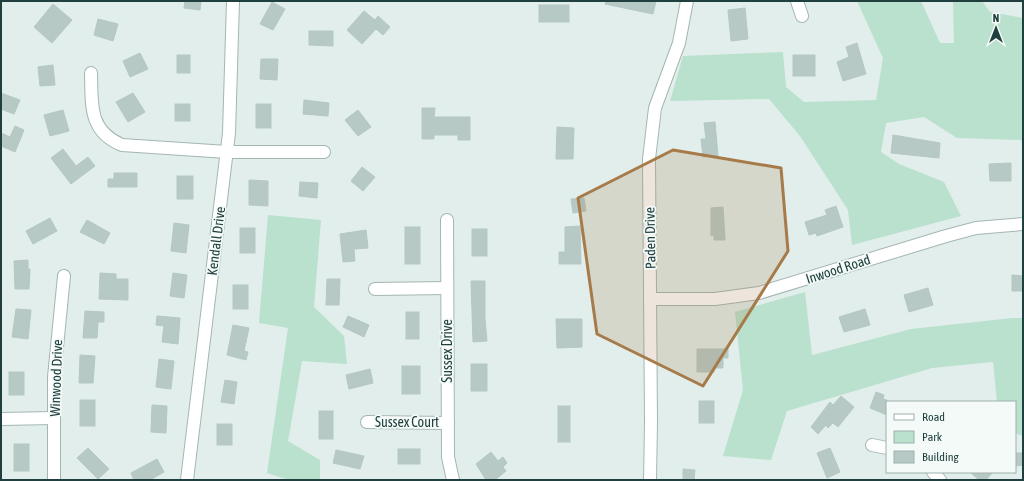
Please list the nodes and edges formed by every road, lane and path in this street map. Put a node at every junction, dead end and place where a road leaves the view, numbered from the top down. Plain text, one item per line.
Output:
1 (233, 1) edge
2 (687, 1) edge
3 (797, 1) edge
4 (802, 16) dead end
5 (91, 73) dead end
6 (227, 152) junction
7 (324, 152) dead end
8 (447, 220) dead end
9 (1023, 224) edge
10 (64, 276) dead end
11 (447, 288) junction
12 (375, 289) dead end
13 (651, 299) junction
14 (54, 418) junction
15 (1, 419) edge
16 (367, 422) dead end
17 (448, 422) junction
18 (872, 445) dead end
19 (886, 448) edge
20 (54, 480) edge
21 (187, 480) edge
22 (453, 480) edge
23 (650, 480) edge

1 - 6 street, Kendall Drive
2 - 13 street, Paden Drive
3 - 4 street
5 - 6 street
6 - 7 street
6 - 21 street, Kendall Drive
8 - 11 street, Sussex Drive
9 - 13 street, Inwood Road
10 - 14 street, Winwood Drive
11 - 12 street
11 - 17 street, Sussex Drive
13 - 23 street, Paden Drive
14 - 15 street
14 - 20 street, Winwood Drive
16 - 17 street, Sussex Court
17 - 22 street, Sussex Drive
18 - 19 street

